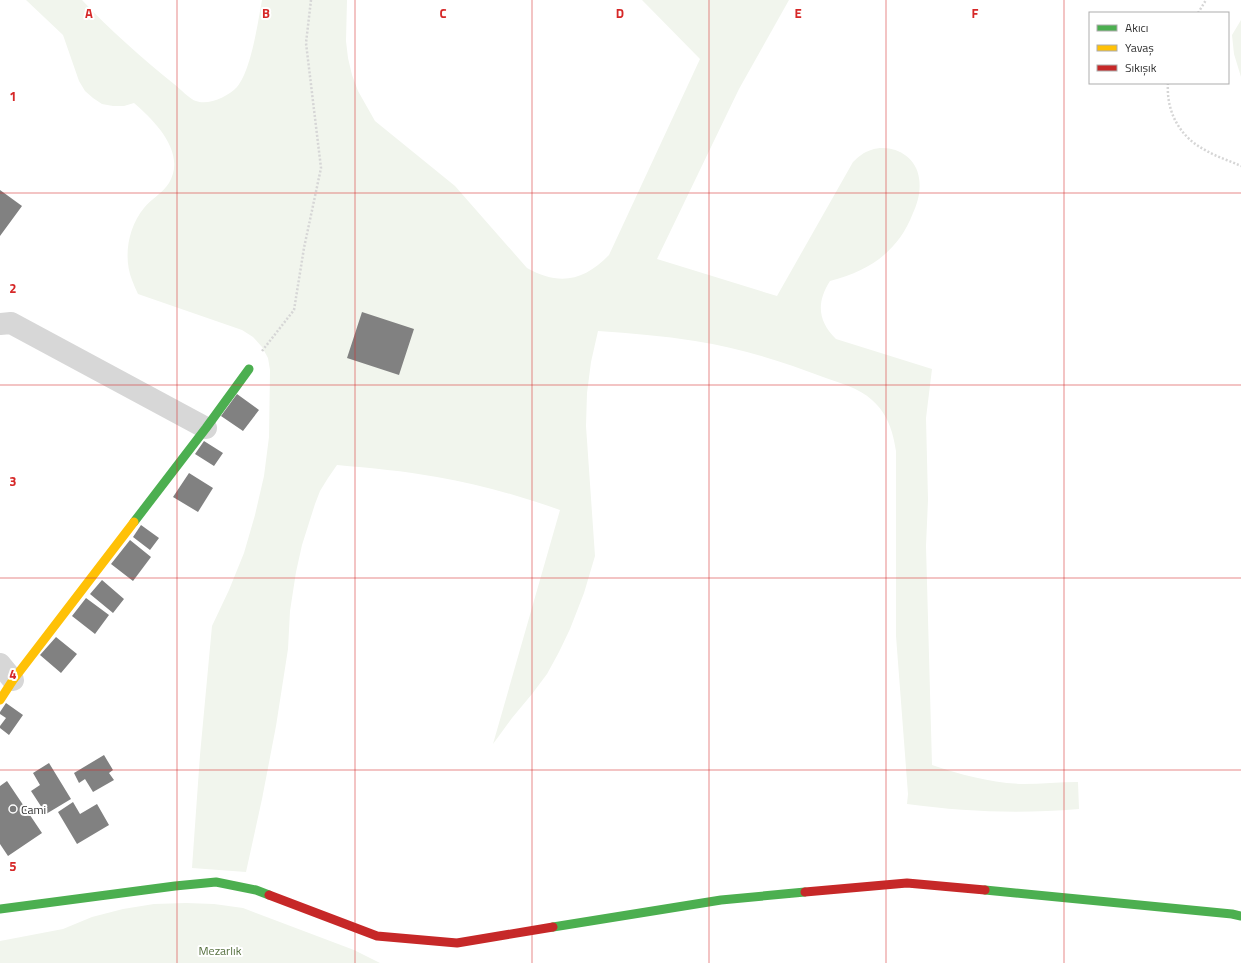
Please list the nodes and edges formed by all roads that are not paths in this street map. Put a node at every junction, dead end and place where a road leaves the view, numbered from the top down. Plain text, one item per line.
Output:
1 (0, 324) edge
2 (249, 369) road end
3 (206, 428) junction
4 (6, 672) edge
5 (0, 700) edge
6 (0, 909) edge
7 (1241, 916) edge

1 - 3 street
2 - 3 main road
3 - 4 main road
4 - 5 main road
6 - 7 main road

